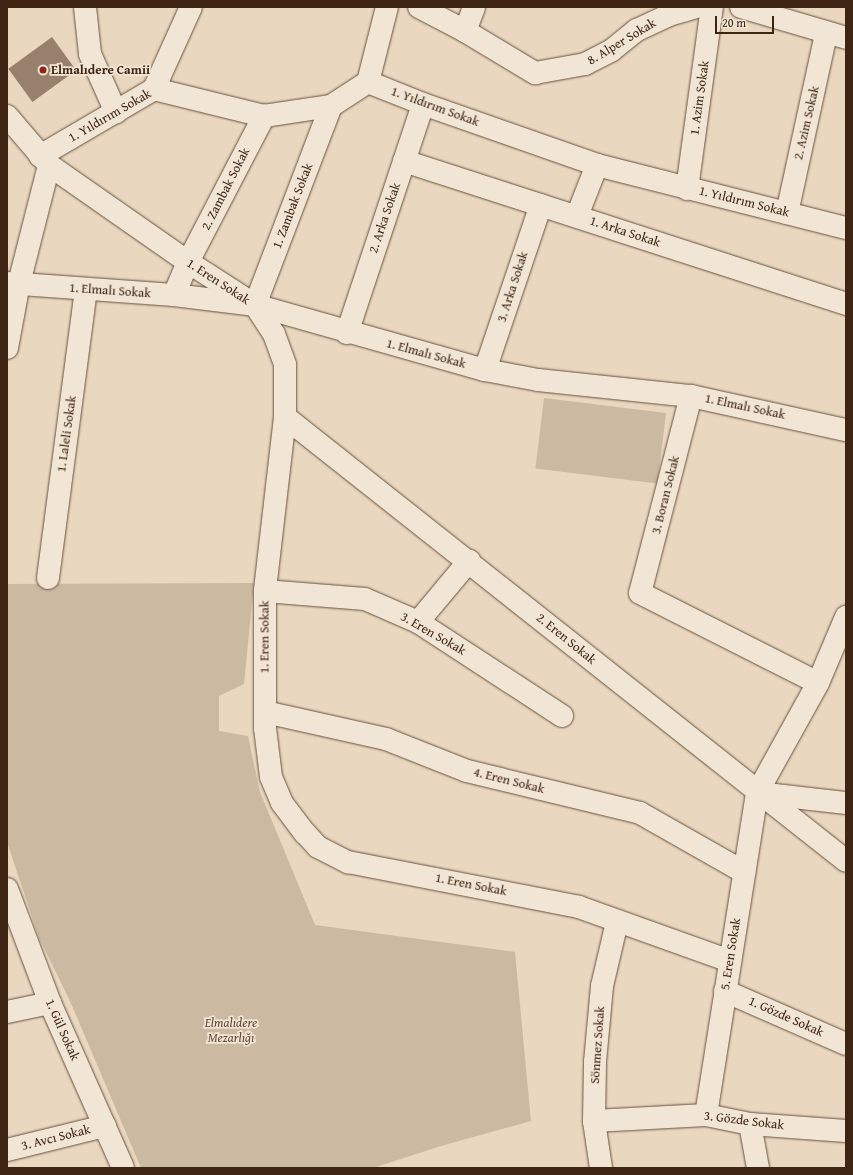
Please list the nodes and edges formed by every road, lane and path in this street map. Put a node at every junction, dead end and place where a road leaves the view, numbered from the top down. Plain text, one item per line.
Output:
1 (85, 7) edge
2 (191, 7) edge
3 (387, 7) edge
4 (419, 7) edge
5 (474, 7) edge
6 (697, 7) edge
7 (712, 7) edge
8 (741, 7) edge
9 (465, 31) junction
10 (836, 36) edge
11 (368, 82) junction
12 (154, 89) junction
13 (423, 104) junction
14 (331, 106) junction
15 (116, 112) junction
16 (7, 116) edge
17 (264, 116) junction
18 (44, 160) junction
19 (404, 161) junction
20 (597, 165) junction
21 (688, 189) junction
22 (541, 204) junction
23 (787, 213) junction
24 (577, 216) junction
25 (846, 228) edge
26 (188, 262) junction
27 (13, 283) edge
28 (86, 289) junction
29 (174, 295) junction
30 (846, 304) edge
31 (255, 305) junction
32 (347, 333) junction
33 (7, 348) edge
34 (485, 370) junction
35 (691, 396) junction
36 (285, 417) junction
37 (845, 425) edge
38 (469, 561) junction
39 (48, 578) dead end
40 (265, 591) junction
41 (846, 617) edge
42 (418, 622) junction
43 (818, 683) junction
44 (265, 712) junction
45 (562, 716) dead end
46 (757, 793) junction
47 (846, 803) edge
48 (846, 861) edge
49 (744, 872) junction
50 (9, 900) edge
51 (617, 922) junction
52 (730, 961) junction
53 (725, 991) junction
54 (50, 1003) junction
55 (7, 1012) edge
56 (846, 1044) edge
57 (706, 1115) junction
58 (594, 1121) junction
59 (750, 1124) junction
60 (105, 1126) junction
61 (846, 1131) edge
62 (7, 1150) edge
63 (123, 1168) edge
64 (601, 1168) edge
65 (758, 1168) edge

1 - 15 street
2 - 12 street
3 - 11 street
4 - 9 street, 8. Alper Sokak
5 - 9 street
6 - 9 street, 8. Alper Sokak
7 - 21 street, 1. Azim Sokak
8 - 10 street
10 - 23 street, 2. Azim Sokak
11 - 13 street, 1. Yıldırım Sokak
11 - 14 street, 1. Yıldırım Sokak
12 - 15 street, 1. Yıldırım Sokak
12 - 17 street, 1. Yıldırım Sokak
13 - 19 street, 2. Arka Sokak
13 - 20 street, 1. Yıldırım Sokak
14 - 17 street, 1. Yıldırım Sokak
14 - 31 street, 1. Zambak Sokak
15 - 18 street, 1. Yıldırım Sokak
16 - 18 street, 1. Eren Sokak
17 - 26 street, 2. Zambak Sokak
18 - 26 street, 1. Eren Sokak
18 - 27 street
19 - 22 street, 1. Arka Sokak
19 - 32 street, 2. Arka Sokak
20 - 21 street, 1. Yıldırım Sokak
20 - 24 street
21 - 23 street, 1. Yıldırım Sokak
22 - 24 street, 1. Arka Sokak
22 - 34 street, 3. Arka Sokak
23 - 25 street, 1. Yıldırım Sokak
24 - 30 street, 1. Arka Sokak
26 - 29 street, 2. Zambak Sokak
26 - 31 street, 1. Eren Sokak
27 - 28 street, 1. Elmalı Sokak
27 - 33 street
28 - 29 street, 1. Elmalı Sokak
28 - 39 street, 1. Laleli Sokak
29 - 31 street, 1. Elmalı Sokak
31 - 32 street, 1. Elmalı Sokak
31 - 36 street, 1. Eren Sokak
32 - 34 street, 1. Elmalı Sokak
34 - 35 street, 1. Elmalı Sokak
35 - 37 street, 1. Elmalı Sokak
35 - 43 street, 3. Boran Sokak
36 - 38 street, 2. Eren Sokak
36 - 40 street, 1. Eren Sokak
38 - 42 street
38 - 46 street, 2. Eren Sokak
40 - 42 street, 3. Eren Sokak
40 - 44 street, 1. Eren Sokak
41 - 43 street, 5. Eren Sokak
42 - 45 street, 3. Eren Sokak
43 - 46 street, 5. Eren Sokak
44 - 49 street, 4. Eren Sokak
44 - 51 street, 1. Eren Sokak
46 - 47 street
46 - 48 street, 2. Eren Sokak
46 - 49 street, 5. Eren Sokak
49 - 52 street, 5. Eren Sokak
50 - 54 street, 1. Gül Sokak
51 - 52 street, 1. Eren Sokak
51 - 58 street, Sönmez Sokak
52 - 53 street, 5. Eren Sokak
53 - 56 street, 1. Gözde Sokak
53 - 57 street, 5. Eren Sokak
54 - 55 street
54 - 60 street, 1. Gül Sokak
57 - 58 street, 3. Gözde Sokak
57 - 59 street, 3. Gözde Sokak
58 - 64 street, Sönmez Sokak
59 - 61 street, 3. Gözde Sokak
59 - 65 street
60 - 62 street, 3. Avcı Sokak
60 - 63 street, 1. Gül Sokak

